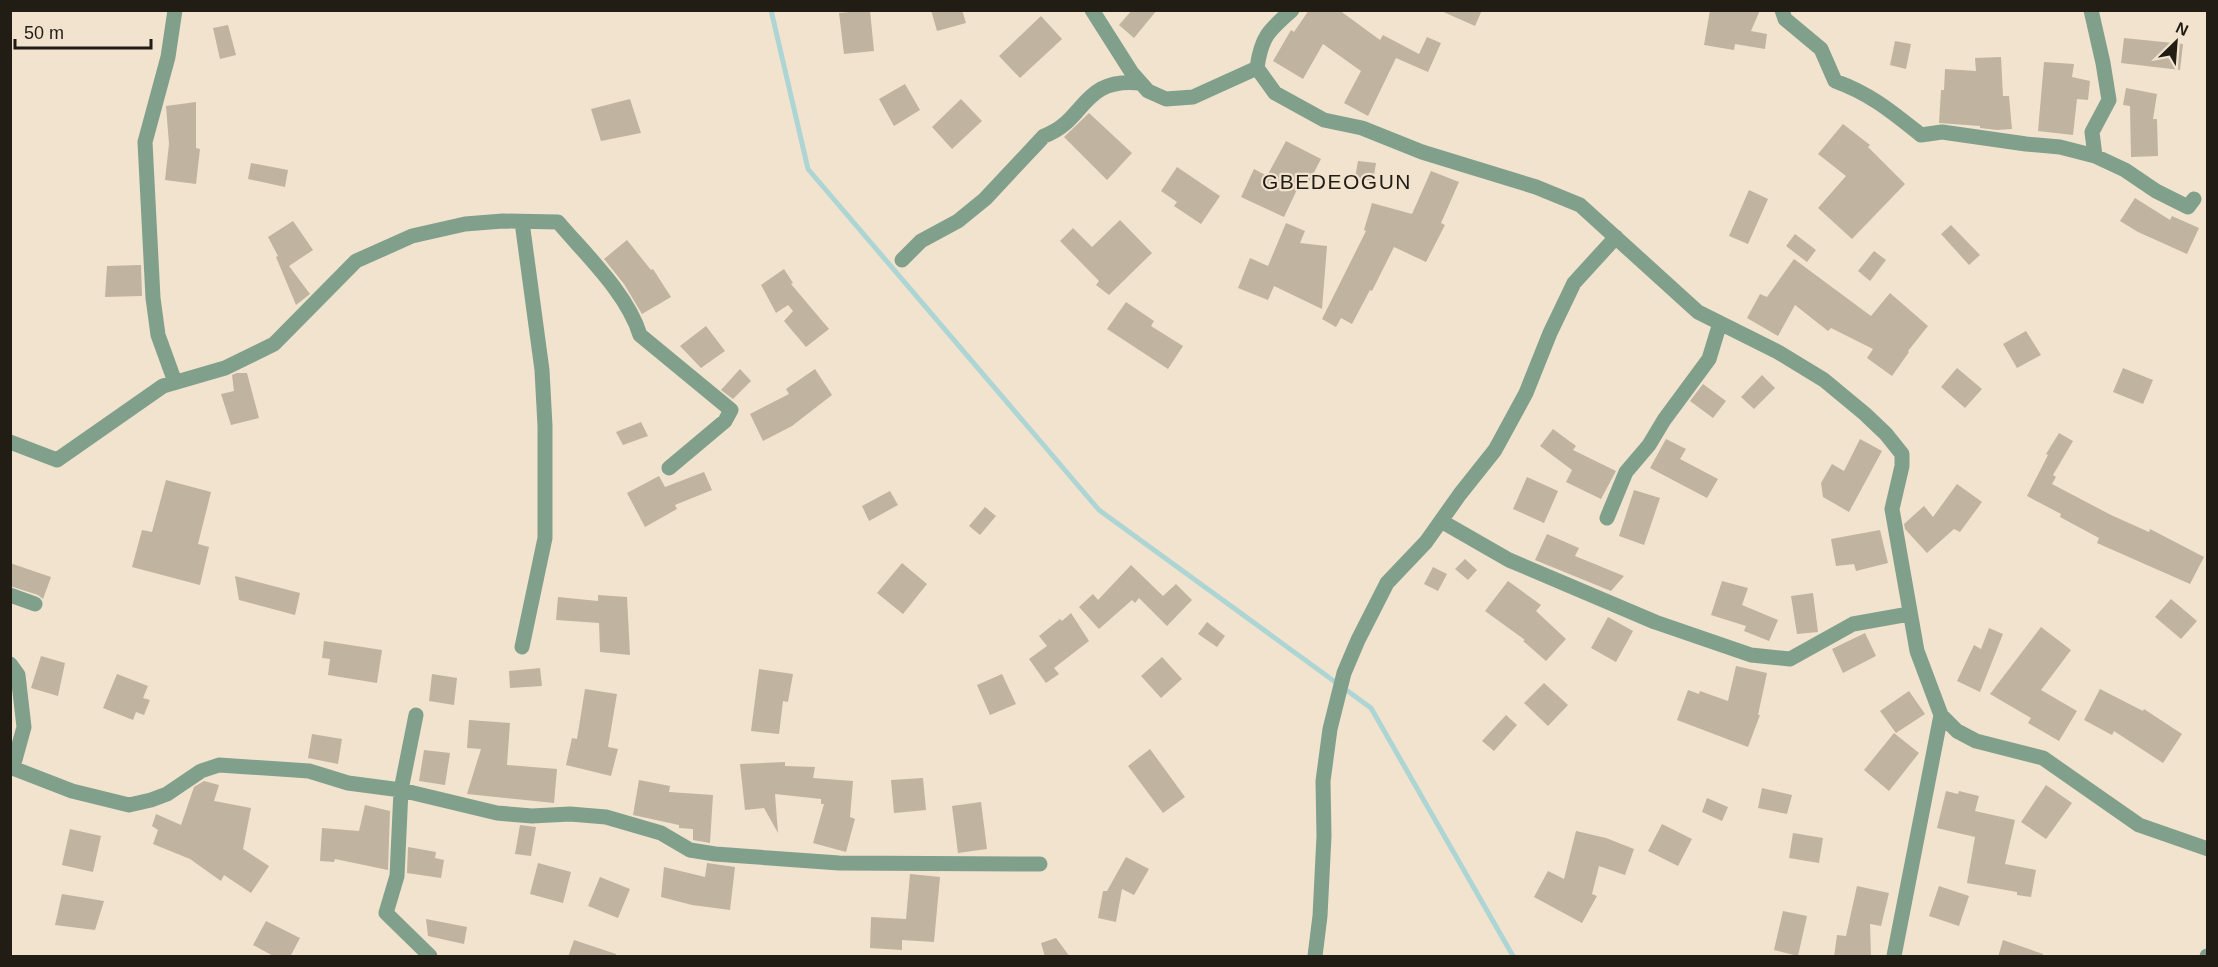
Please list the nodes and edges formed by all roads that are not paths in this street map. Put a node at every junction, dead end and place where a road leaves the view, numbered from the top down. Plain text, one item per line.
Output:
1 (175, 10) edge
2 (1092, 10) edge
3 (1292, 10) edge
4 (1782, 10) edge
5 (2091, 10) edge
6 (1257, 68) junction
7 (1140, 83) junction
8 (2095, 156) junction
9 (2194, 200) dead end
10 (522, 222) junction
11 (1616, 237) junction
12 (902, 260) dead end
13 (1720, 323) junction
14 (175, 382) junction
15 (10, 442) edge
16 (669, 468) dead end
17 (1607, 518) dead end
18 (1441, 521) junction
19 (10, 595) edge
20 (35, 604) dead end
21 (1910, 614) junction
22 (522, 646) dead end
23 (10, 664) edge
24 (416, 715) dead end
25 (1941, 715) junction
26 (12, 767) edge
27 (401, 790) junction
28 (2208, 849) edge
29 (1040, 864) dead end
30 (430, 957) edge
31 (1315, 957) edge
32 (1894, 957) edge

1 - 14 street
2 - 7 street
3 - 6 street
4 - 8 street
5 - 8 street
6 - 7 street
6 - 11 street
7 - 12 street
8 - 9 street
10 - 14 street
10 - 16 street
10 - 22 street
11 - 13 street
11 - 18 street
13 - 17 street
13 - 21 street
14 - 15 street
18 - 21 street
18 - 31 street
19 - 20 street
21 - 25 street
23 - 26 street
24 - 27 street
25 - 28 street
25 - 32 street
26 - 27 street
27 - 29 street
27 - 30 street

